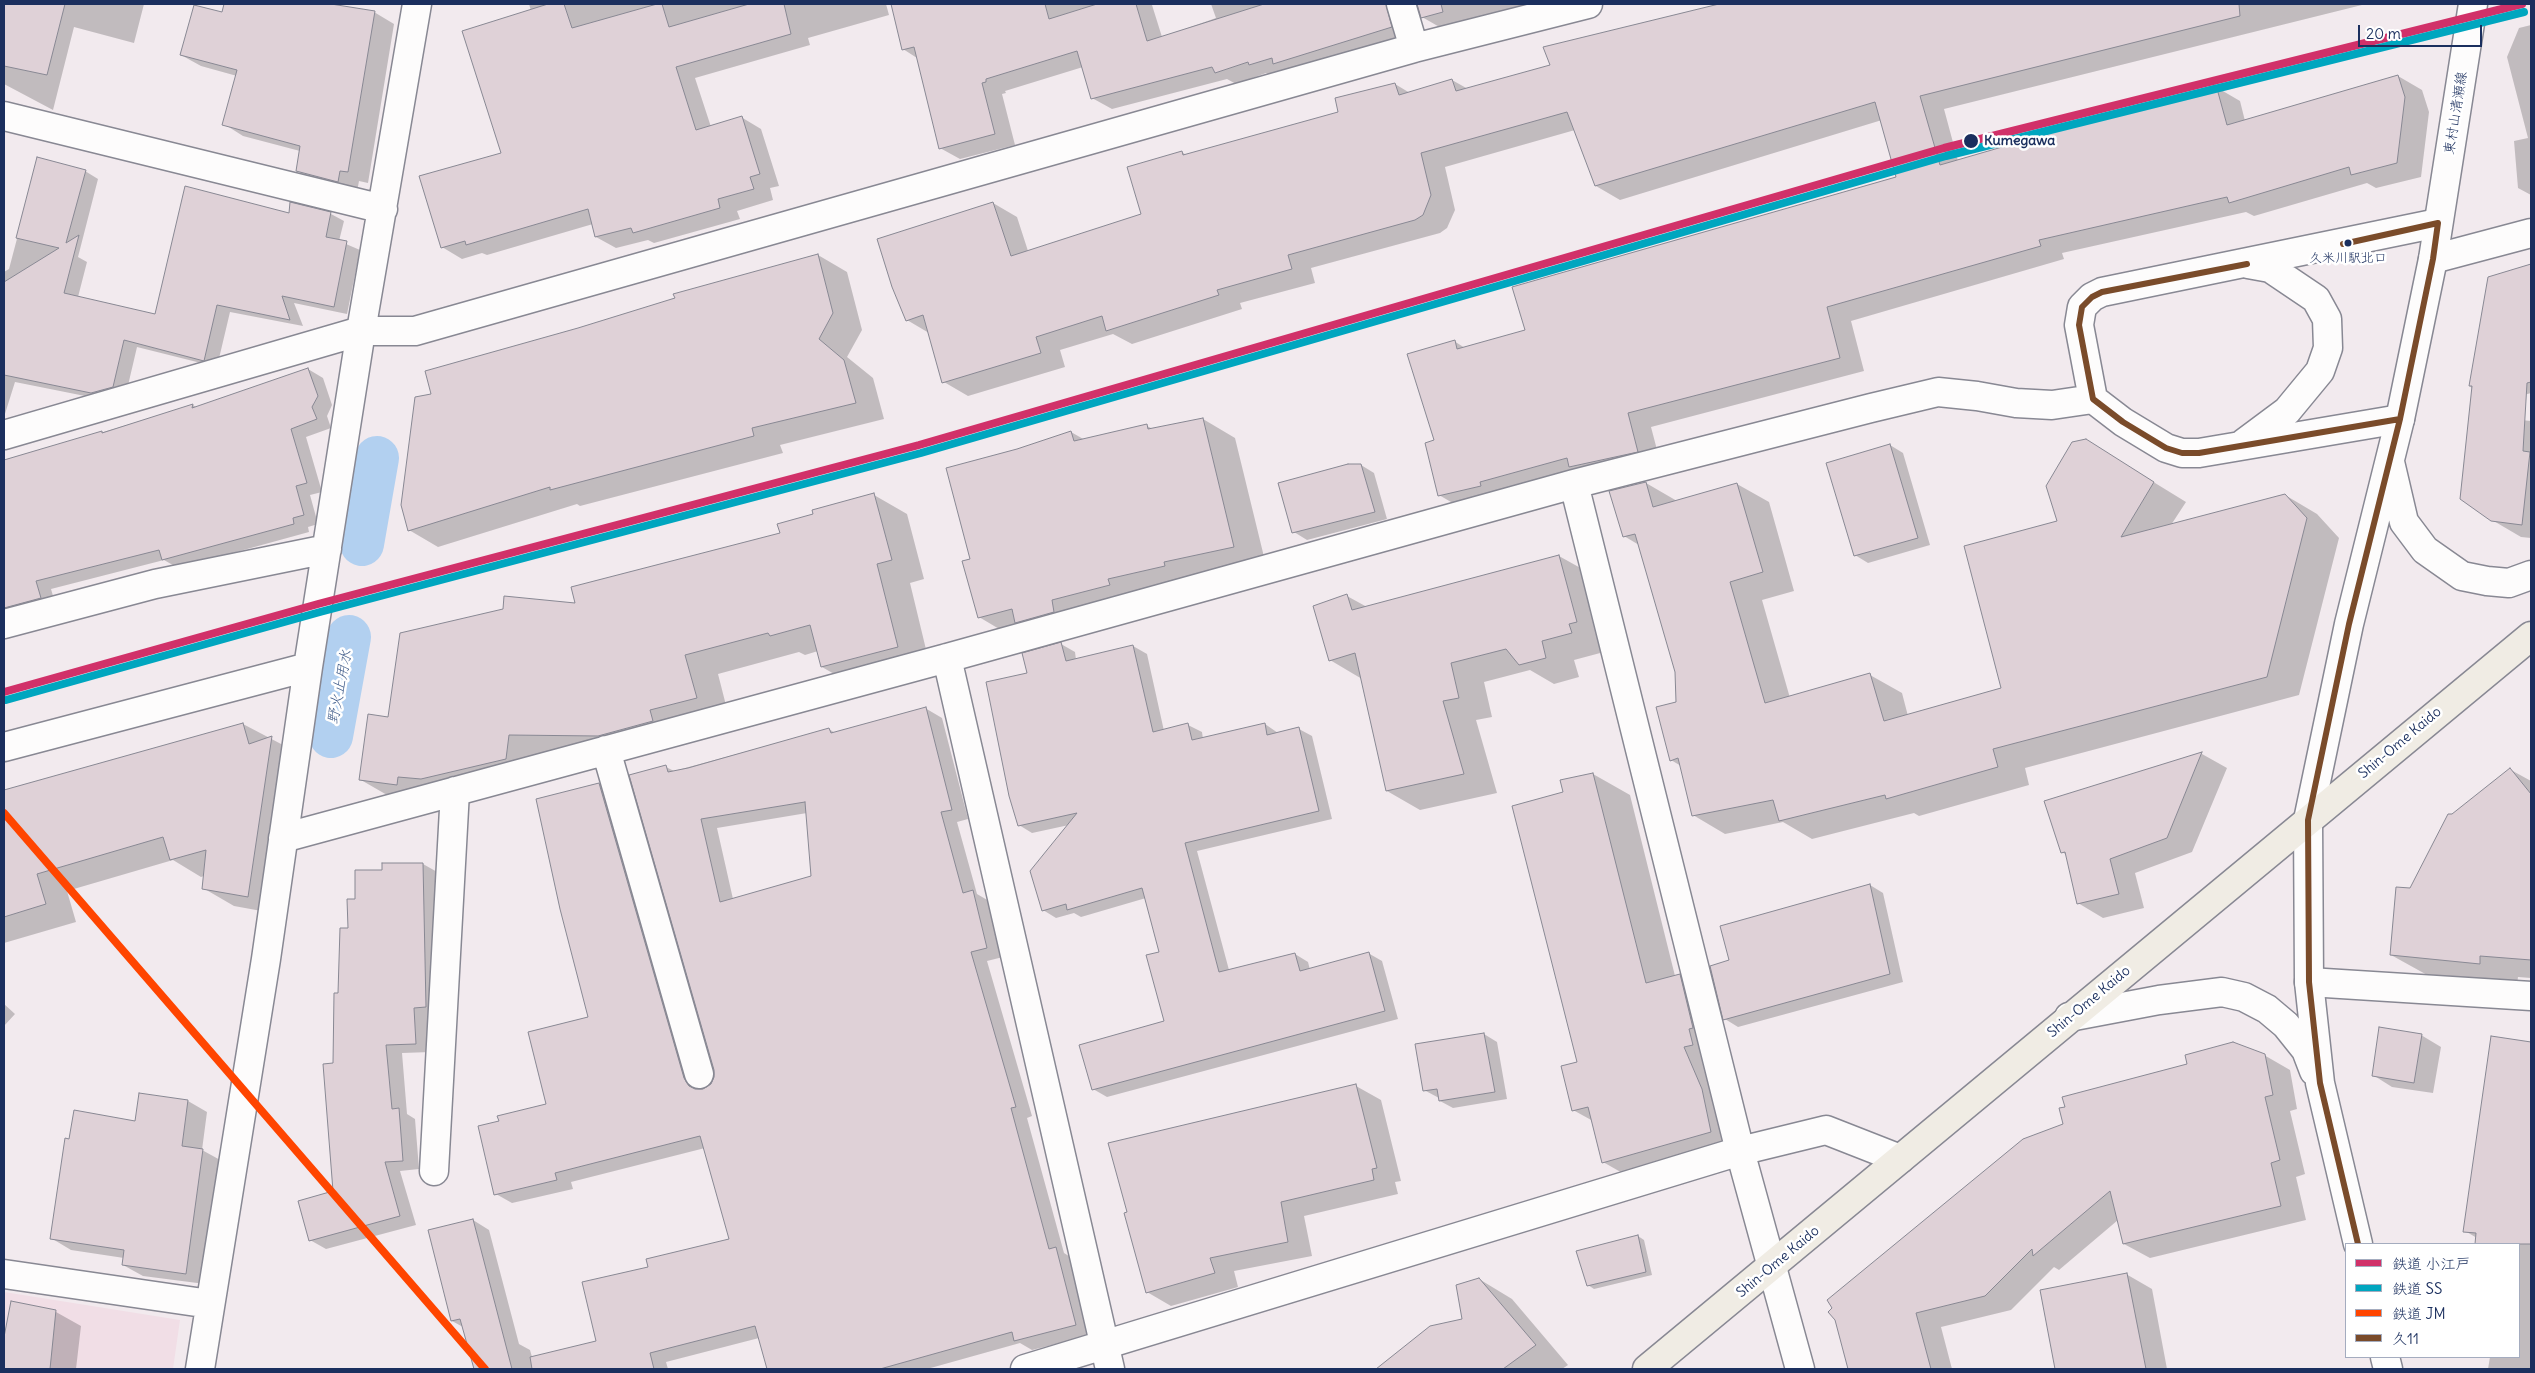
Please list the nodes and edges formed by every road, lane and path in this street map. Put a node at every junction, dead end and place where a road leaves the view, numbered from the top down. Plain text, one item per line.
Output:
1 (417, 4) edge
2 (1401, 4) edge
3 (1588, 4) edge
4 (2473, 4) edge
5 (1414, 48) junction
6 (4, 116) edge
7 (383, 209) junction
8 (2438, 223) junction
9 (2531, 233) edge
10 (2433, 260) junction
11 (2247, 264) junction
12 (360, 331) junction
13 (2093, 399) junction
14 (2400, 419) junction
15 (4, 435) edge
16 (2240, 446) junction
17 (2389, 458) junction
18 (1574, 484) junction
19 (328, 549) junction
20 (2531, 575) edge
21 (4, 624) edge
22 (2531, 636) edge
23 (947, 658) junction
24 (308, 666) junction
25 (4, 748) edge
26 (606, 750) junction
27 (455, 791) junction
28 (2308, 820) junction
29 (283, 838) junction
30 (2309, 982) junction
31 (2531, 996) edge
32 (2069, 1018) junction
33 (699, 1074) dead end
34 (2320, 1084) junction
35 (1740, 1151) junction
36 (1900, 1160) junction
37 (434, 1171) dead end
38 (2358, 1243) edge
39 (1773, 1266) junction
40 (4, 1274) edge
41 (210, 1304) junction
42 (1108, 1357) edge
43 (200, 1369) edge
44 (1024, 1369) edge
45 (1647, 1369) edge
46 (1800, 1369) edge

1 - 7 street
2 - 5 street
3 - 5 street
4 - 8 street, 東村山清瀬線
5 - 12 street
6 - 7 street
7 - 12 street
8 - 10 street, 東村山清瀬線
8 - 11 street
9 - 10 street
10 - 14 street, 東村山清瀬線
11 - 13 street
11 - 16 street
12 - 15 street
12 - 19 street
13 - 16 street
13 - 18 street
14 - 16 street
14 - 17 street, 東村山清瀬線
17 - 20 street
17 - 28 street, 東村山清瀬線
18 - 23 street
18 - 35 street
19 - 21 street
19 - 24 street
22 - 28 main road, Shin-Ome Kaido
23 - 26 street
23 - 42 street
24 - 25 street
24 - 29 street
26 - 27 street
26 - 33 street
27 - 29 street
27 - 37 street
28 - 30 street, 東村山清瀬線
28 - 32 main road, Shin-Ome Kaido
29 - 41 street
30 - 31 street
30 - 34 street, 東村山清瀬線
32 - 34 street
32 - 36 main road, Shin-Ome Kaido
34 - 38 street
35 - 36 street
35 - 39 street
35 - 42 street
36 - 39 main road, Shin-Ome Kaido
39 - 45 main road, Shin-Ome Kaido
39 - 46 street
40 - 41 street
41 - 43 street
42 - 44 street

